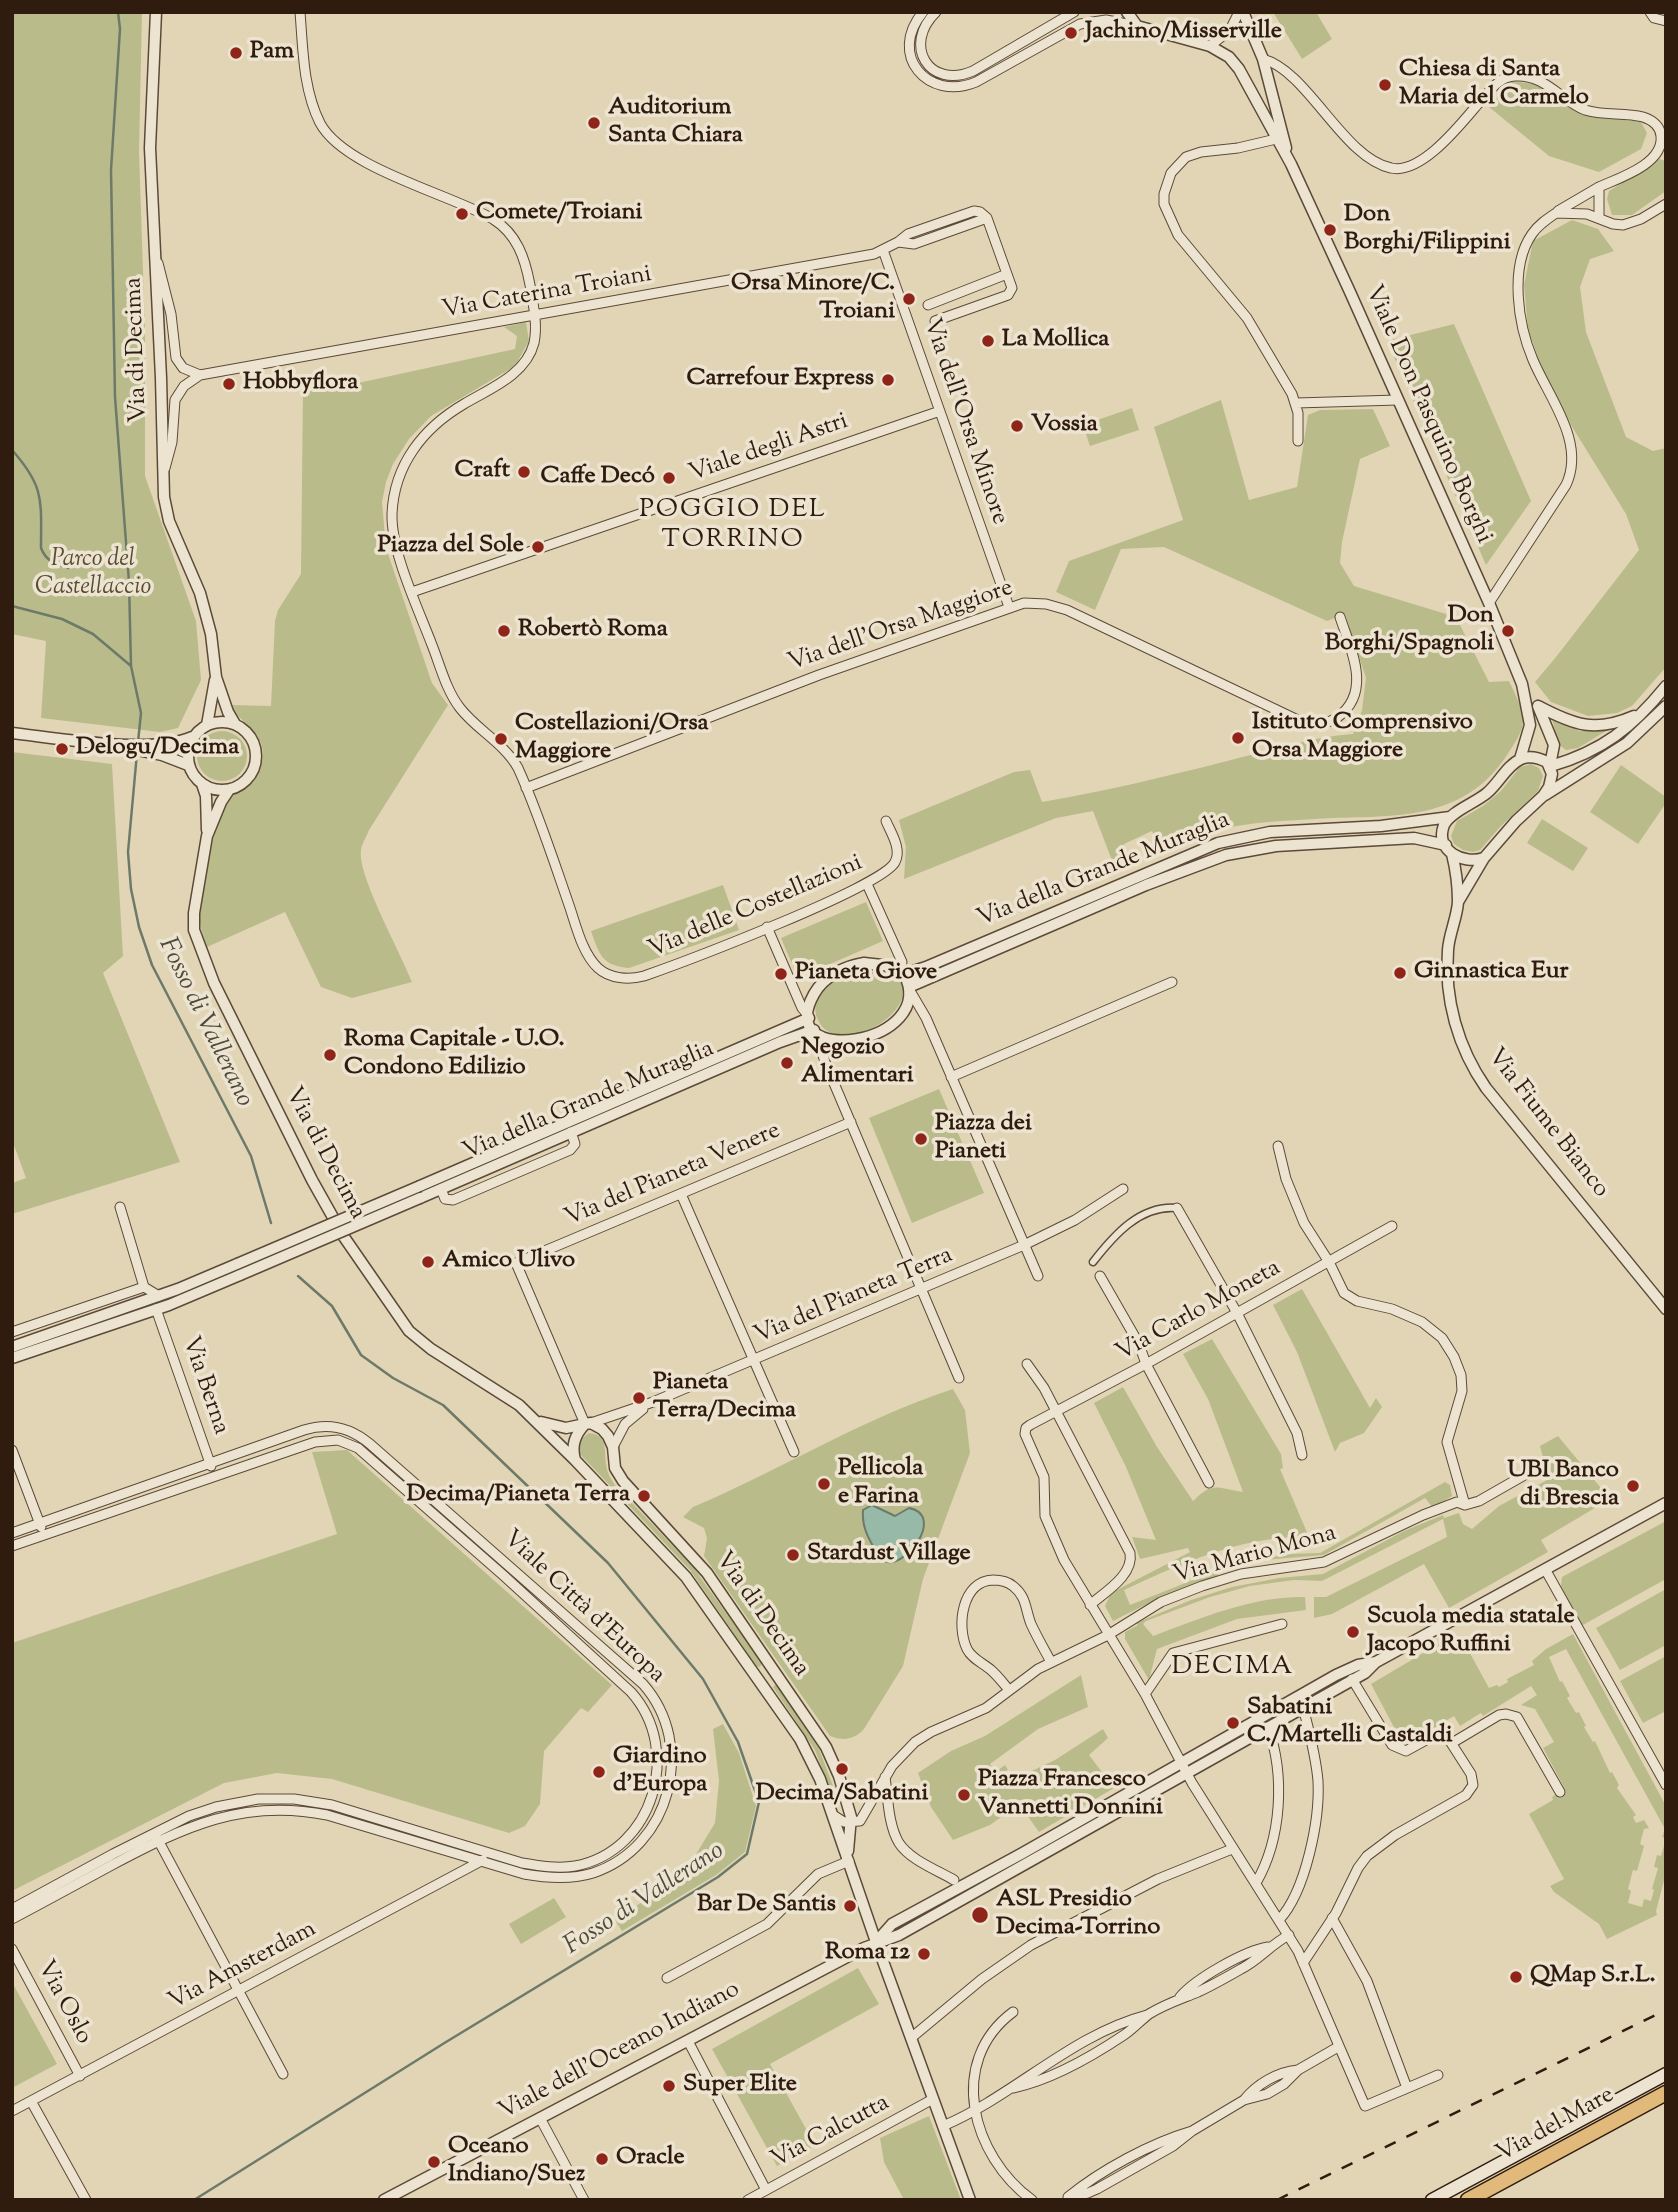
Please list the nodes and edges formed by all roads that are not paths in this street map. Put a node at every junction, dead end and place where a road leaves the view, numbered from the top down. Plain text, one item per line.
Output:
1 (156, 12) edge
2 (300, 12) edge
3 (923, 12) edge
4 (936, 12) edge
5 (1074, 12) edge
6 (1127, 12) edge
7 (1241, 12) edge
8 (1650, 12) edge
9 (1666, 21) edge
10 (1137, 26) junction
11 (1027, 40) junction
12 (1210, 46) junction
13 (1034, 50) junction
14 (1263, 59) junction
15 (1273, 100) junction
16 (1256, 104) junction
17 (1276, 139) junction
18 (1291, 164) junction
19 (1599, 187) junction
20 (1666, 204) edge
21 (1556, 213) junction
22 (1598, 217) junction
23 (883, 250) junction
24 (156, 253) junction
25 (1007, 274) junction
26 (928, 305) dead end
27 (534, 314) junction
28 (935, 321) dead end
29 (200, 375) junction
30 (1398, 400) junction
31 (1296, 403) junction
32 (940, 411) junction
33 (1298, 441) dead end
34 (163, 476) junction
35 (412, 592) junction
36 (1489, 603) junction
37 (1009, 607) junction
38 (1340, 617) dead end
39 (216, 677) junction
40 (1522, 684) junction
41 (1666, 686) edge
42 (1538, 706) junction
43 (1666, 706) edge
44 (1640, 714) junction
45 (235, 724) junction
46 (207, 725) junction
47 (12, 733) edge
48 (187, 739) junction
49 (110, 744) junction
50 (1520, 759) junction
51 (184, 763) junction
52 (1550, 765) junction
53 (202, 785) junction
54 (526, 788) junction
55 (229, 790) junction
56 (1543, 796) junction
57 (1450, 817) junction
58 (886, 821) dead end
59 (207, 836) junction
60 (1449, 850) junction
61 (1484, 858) junction
62 (867, 884) junction
63 (1458, 902) junction
64 (767, 928) junction
65 (902, 972) junction
66 (1172, 982) dead end
67 (909, 988) junction
68 (808, 1016) junction
69 (817, 1033) junction
70 (951, 1077) junction
71 (851, 1122) junction
72 (1278, 1146) dead end
73 (1123, 1189) dead end
74 (681, 1194) junction
75 (120, 1206) dead end
76 (1177, 1208) joint
77 (1392, 1226) dead end
78 (1024, 1245) junction
79 (1093, 1262) dead end
80 (1329, 1262) junction
81 (239, 1270) junction
82 (1038, 1276) dead end
83 (1100, 1276) dead end
84 (144, 1287) junction
85 (921, 1288) junction
86 (159, 1296) junction
87 (156, 1309) junction
88 (1666, 1309) edge
89 (1237, 1313) junction
90 (12, 1332) edge
91 (12, 1347) edge
92 (12, 1359) edge
93 (754, 1360) junction
94 (1027, 1364) dead end
95 (1146, 1364) junction
96 (959, 1378) dead end
97 (653, 1402) junction
98 (1055, 1412) junction
99 (538, 1421) junction
100 (588, 1423) junction
101 (612, 1447) junction
102 (12, 1450) edge
103 (794, 1452) dead end
104 (1301, 1455) dead end
105 (575, 1460) junction
106 (209, 1462) junction
107 (1528, 1473) dead end
108 (215, 1476) junction
109 (1209, 1483) dead end
110 (1666, 1503) edge
111 (1465, 1505) junction
112 (40, 1523) junction
113 (12, 1533) edge
114 (44, 1535) junction
115 (12, 1546) edge
116 (1545, 1569) junction
117 (1090, 1605) junction
118 (1282, 1624) dead end
119 (1108, 1635) junction
120 (1051, 1662) junction
121 (1376, 1662) junction
122 (772, 1667) junction
123 (756, 1676) junction
124 (1352, 1679) junction
125 (1009, 1690) junction
126 (1145, 1694) junction
127 (1303, 1707) junction
128 (1268, 1727) junction
129 (1452, 1743) junction
130 (1184, 1769) junction
131 (885, 1777) junction
132 (1666, 1785) edge
133 (1560, 1792) dead end
134 (833, 1815) junction
135 (852, 1823) junction
136 (156, 1837) junction
137 (1232, 1849) junction
138 (484, 1857) junction
139 (849, 1861) junction
140 (954, 1880) dead end
141 (1256, 1884) junction
142 (12, 1909) edge
143 (1332, 1918) junction
144 (12, 1919) edge
145 (1279, 1920) junction
146 (1289, 1935) junction
147 (876, 1942) junction
148 (12, 1949) edge
149 (1303, 1963) junction
150 (667, 1978) dead end
151 (239, 1991) junction
152 (1013, 2012) dead end
153 (911, 2038) junction
154 (688, 2041) junction
155 (1338, 2047) junction
156 (283, 2074) dead end
157 (1438, 2074) dead end
158 (1666, 2074) edge
159 (80, 2076) junction
160 (1407, 2088) junction
161 (1666, 2093) edge
162 (933, 2099) junction
163 (31, 2101) junction
164 (976, 2110) junction
165 (12, 2111) edge
166 (540, 2118) junction
167 (943, 2126) junction
168 (766, 2190) junction
169 (391, 2198) edge
170 (1065, 2198) edge
171 (86, 2200) edge
172 (584, 2200) edge
173 (748, 2200) edge
174 (970, 2200) edge
175 (1032, 2200) edge
176 (1432, 2200) edge
177 (1468, 2200) edge

1 - 24 street, Via di Decima
2 - 27 street, Via delle Costellazioni
3 - 13 street
4 - 11 street
5 - 11 street
6 - 10 street
7 - 12 street
7 - 14 street, Viale Don Pasquino Borghi
8 - 9 street
10 - 12 street
10 - 13 street
11 - 13 street
12 - 16 street, Viale Don Pasquino Borghi
14 - 15 street, Viale Don Pasquino Borghi
14 - 19 street
15 - 16 street
15 - 18 street, Viale Don Pasquino Borghi
16 - 17 street, Viale Don Pasquino Borghi
17 - 18 street, Viale Don Pasquino Borghi
17 - 31 street
18 - 30 street, Viale Don Pasquino Borghi
19 - 21 street
19 - 22 street
20 - 22 street
21 - 22 street
21 - 36 street
23 - 25 street, Via Caterina Troiani
23 - 27 street, Via Caterina Troiani
23 - 32 street, Via dell'Orsa Minore
24 - 29 street
24 - 34 street, Via di Decima
25 - 26 street
25 - 28 street
27 - 29 street, Via Caterina Troiani
27 - 35 street, Via delle Costellazioni
29 - 34 street
30 - 31 street
30 - 36 street, Viale Don Pasquino Borghi
31 - 33 street
32 - 35 street, Viale degli Astri
32 - 37 street, Via dell'Orsa Minore
34 - 39 street, Via di Decima
35 - 54 street, Via delle Costellazioni
36 - 40 street, Viale Don Pasquino Borghi
37 - 38 street, Via dell'Orsa Maggiore
37 - 54 street, Via dell'Orsa Maggiore
39 - 45 street, Via di Decima
39 - 46 street, Via di Decima
40 - 42 street, Viale Don Pasquino Borghi
40 - 50 street, Viale Don Pasquino Borghi
41 - 44 street
42 - 44 street
42 - 52 street, Viale Don Pasquino Borghi
43 - 56 street
44 - 52 street
45 - 46 street
45 - 55 street
46 - 48 street
47 - 49 street
48 - 49 street
48 - 51 street
49 - 51 street
50 - 52 street
50 - 57 street
51 - 53 street
52 - 56 street, Viale Don Pasquino Borghi
53 - 55 street
53 - 59 street, Via di Decima
54 - 64 street, Via delle Costellazioni
55 - 59 street, Via di Decima
56 - 61 street
57 - 60 street
57 - 65 street, Via della Grande Muraglia
58 - 62 street, Via delle Costellazioni
59 - 99 street, Via di Decima
60 - 61 street, Via della Grande Muraglia
60 - 63 street
60 - 67 street, Via della Grande Muraglia
61 - 63 street
62 - 64 street, Via delle Costellazioni
62 - 65 street
63 - 88 street, Via Fiume Bianco
64 - 68 street
65 - 67 street
65 - 68 street, Via della Grande Muraglia
66 - 70 street
67 - 69 street, Via della Grande Muraglia
67 - 70 street
68 - 69 street
68 - 81 street, Via della Grande Muraglia, bridge
69 - 71 street
69 - 81 street, Via della Grande Muraglia, bridge
70 - 78 street
71 - 74 street, Via del Pianeta Venere
71 - 85 street
72 - 80 street
73 - 78 street, Via del Pianeta Terra
74 - 93 street
74 - 100 street, Via del Pianeta Venere
75 - 84 street
76 - 79 street
76 - 89 street
77 - 80 street, Via Carlo Moneta
78 - 82 street
78 - 85 street, Via del Pianeta Terra
80 - 89 street, Via Carlo Moneta
80 - 111 street
81 - 86 street
81 - 87 street
83 - 95 street
84 - 86 street
84 - 90 street
85 - 93 street, Via del Pianeta Terra
85 - 96 street
86 - 91 street
87 - 92 street
87 - 106 street, Via Berna
89 - 95 street, Via Carlo Moneta
89 - 104 street
93 - 97 street, Via del Pianeta Terra
93 - 103 street
94 - 98 street
95 - 98 street, Via Carlo Moneta
95 - 109 street
97 - 100 street, Via del Pianeta Terra
97 - 101 street
98 - 117 street, Via Carlo Moneta
98 - 117 street
99 - 100 street
99 - 105 street, Via di Decima
100 - 101 street, Via di Decima
100 - 105 street
101 - 122 street, Via di Decima
102 - 112 street
105 - 123 street, Via di Decima
106 - 108 street, Via Berna
106 - 112 street, Viale Città d'Europa
106 - 138 street, Viale Città d'Europa
107 - 111 street, Via Mario Mona
108 - 114 street, Viale Città d'Europa
108 - 138 street, Viale Città d'Europa
110 - 116 street
111 - 119 street, Via Mario Mona
112 - 113 street, Viale Città d'Europa
112 - 114 street
114 - 115 street, Viale Città d'Europa
116 - 121 street
116 - 132 street
117 - 119 street
118 - 126 street
119 - 120 street, Via Mario Mona
119 - 126 street
120 - 125 street, Via Mario Mona
120 - 125 street
121 - 124 street
121 - 130 street
122 - 123 street
122 - 135 street, Via di Decima
123 - 134 street, Via di Decima
124 - 127 street
124 - 129 street
125 - 131 street, Via Mario Mona
126 - 130 street
127 - 128 street
127 - 145 street
128 - 130 street
128 - 141 street
129 - 133 street
129 - 143 street
130 - 137 street
130 - 147 street, Viale dell'Oceano Indiano
131 - 135 street, Via Mario Mona
131 - 140 street
134 - 135 street
134 - 139 street, Via di Decima
135 - 139 street, Via di Decima
136 - 138 street, Viale Città d'Europa
136 - 142 street, Viale Città d'Europa
136 - 144 street, Viale Città d'Europa
136 - 151 street
137 - 141 street
137 - 153 street
138 - 151 street, Via Amsterdam
139 - 147 street, Via di Decima
139 - 150 street
141 - 145 street
143 - 149 street
143 - 160 street
145 - 146 street
146 - 149 street
146 - 164 street
147 - 153 street, Via di Decima
147 - 154 street, Viale dell'Oceano Indiano
148 - 159 street, Via Oslo
149 - 155 street
151 - 156 street
151 - 159 street, Via Amsterdam
152 - 164 street
153 - 162 street, Via di Decima
154 - 166 street, Viale dell'Oceano Indiano
154 - 168 street
155 - 160 street
155 - 170 street
157 - 160 street
158 - 176 main road
159 - 163 street, Via Amsterdam
161 - 177 main road, Via del Mare
162 - 167 street, Via di Decima
162 - 168 street, Via Calcutta
163 - 165 street, Via Amsterdam
163 - 171 street
164 - 167 street
164 - 175 street
166 - 169 street, Viale dell'Oceano Indiano
166 - 172 street
167 - 174 street, Via di Decima
168 - 173 street, Via Calcutta

